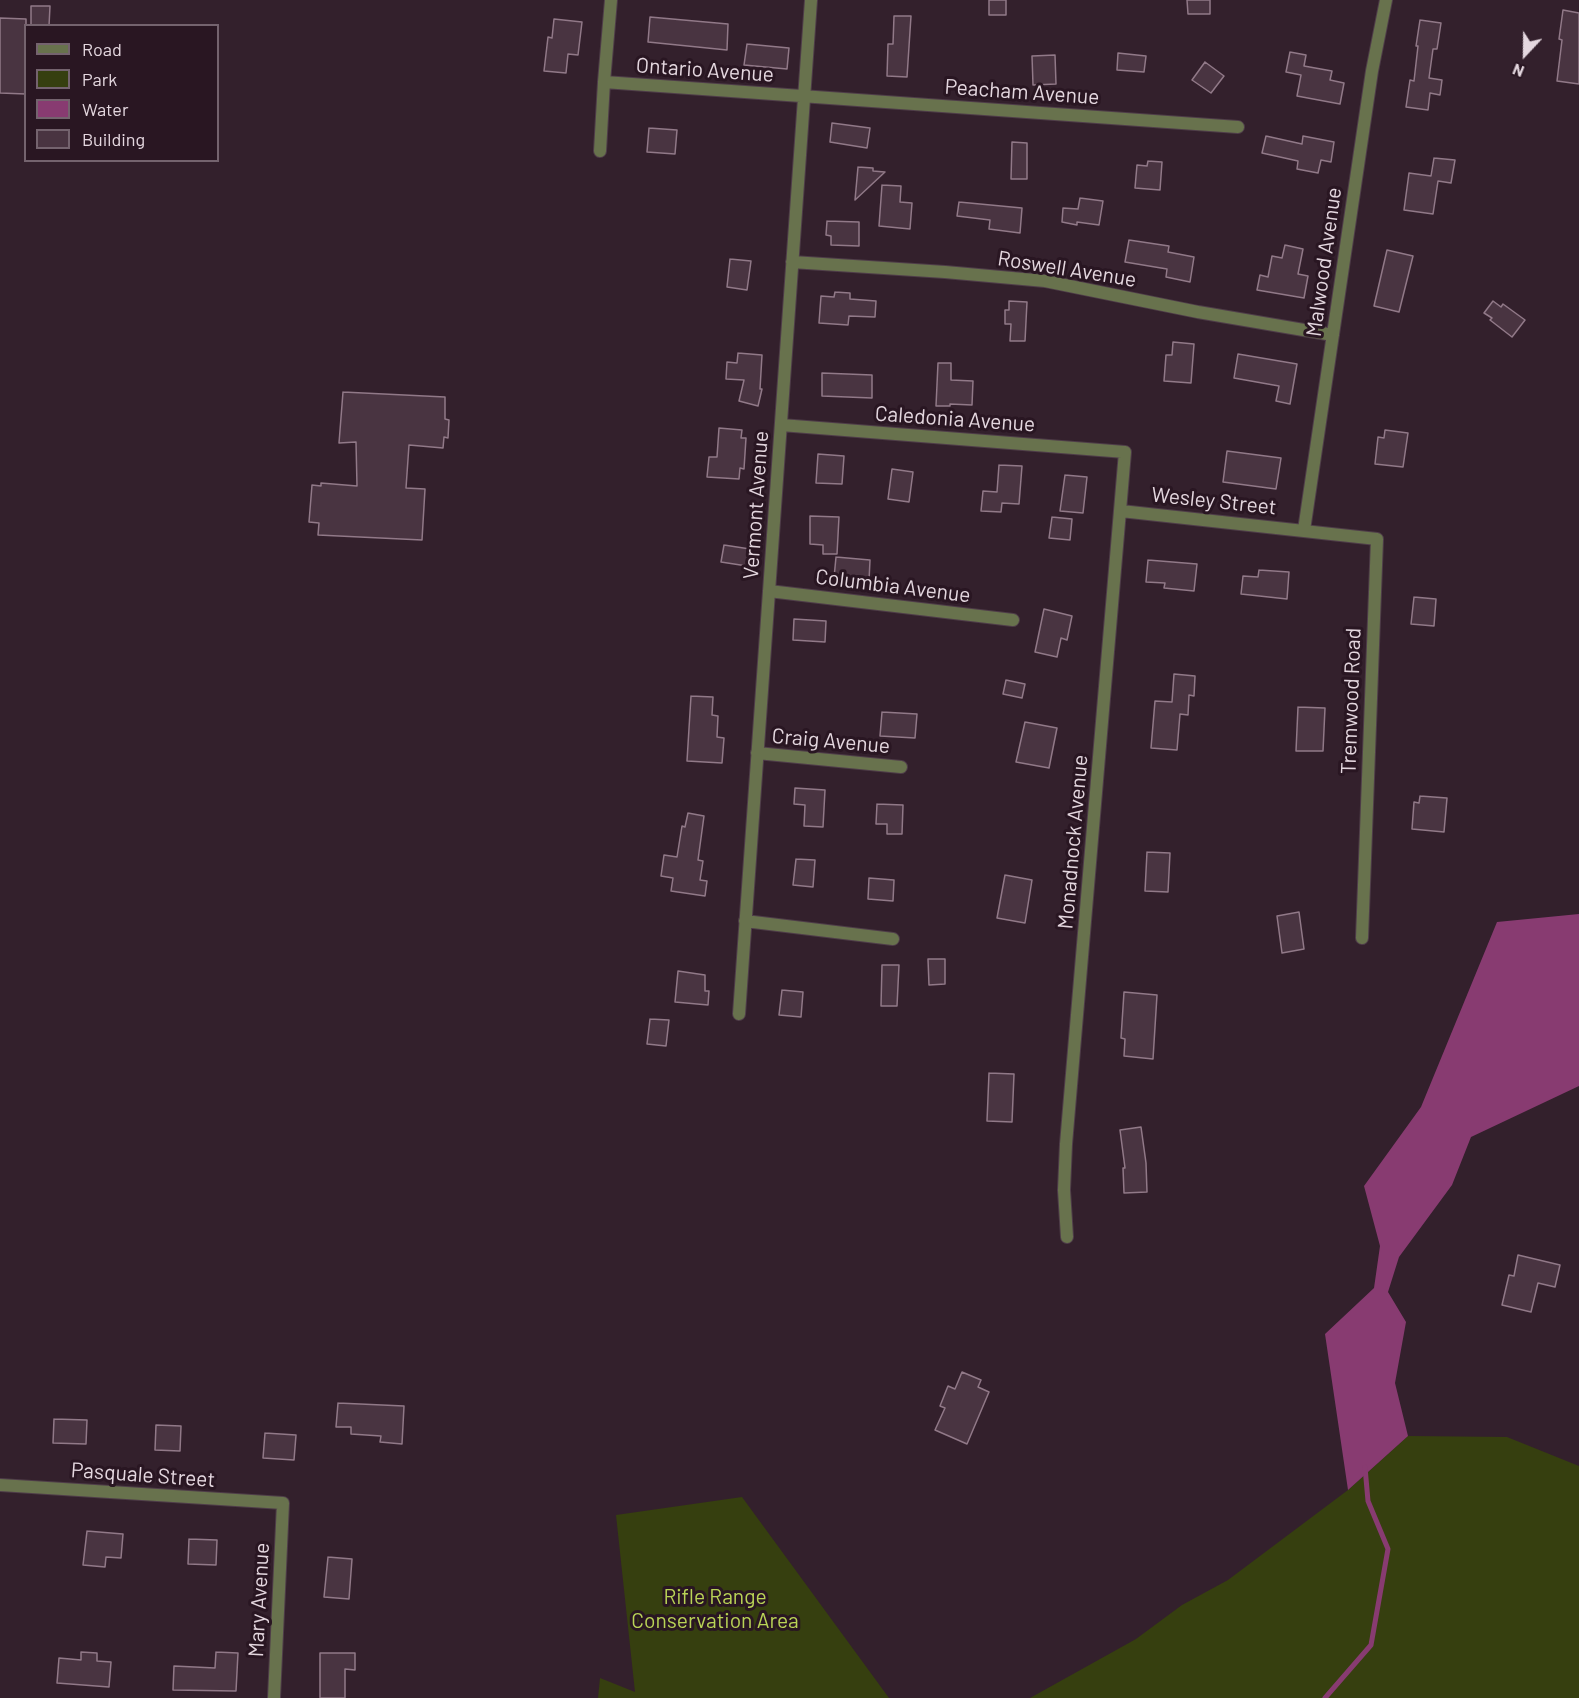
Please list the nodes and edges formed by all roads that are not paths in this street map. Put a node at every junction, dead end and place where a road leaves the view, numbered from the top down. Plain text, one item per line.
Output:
1 (611, 0) edge
2 (810, 0) edge
3 (1386, 0) edge
4 (604, 82) junction
5 (804, 97) junction
6 (1238, 127) dead end
7 (600, 151) dead end
8 (792, 262) junction
9 (1333, 335) junction
10 (781, 425) junction
11 (1125, 452) joint
12 (1121, 511) junction
13 (1304, 530) junction
14 (769, 591) junction
15 (1013, 620) dead end
16 (758, 753) junction
17 (901, 767) dead end
18 (746, 921) junction
19 (1362, 938) dead end
20 (893, 939) dead end
21 (739, 1014) dead end
22 (1067, 1237) dead end
23 (0, 1485) edge
24 (283, 1503) joint
25 (274, 1698) edge

1 - 4 street, Ontario Avenue
2 - 5 street, Vermont Avenue
3 - 9 street, Malwood Avenue
4 - 5 street, Ontario Avenue
4 - 7 street, Ontario Avenue
5 - 6 street, Peacham Avenue
5 - 8 street, Vermont Avenue
8 - 9 street, Roswell Avenue
8 - 10 street, Vermont Avenue
9 - 13 street, Malwood Avenue
10 - 11 street, Caledonia Avenue
10 - 14 street, Vermont Avenue
11 - 12 street, Monadnock Avenue
12 - 13 street, Wesley Street
12 - 22 street, Monadnock Avenue
13 - 19 street, Tremwood Road
14 - 15 street, Columbia Avenue
14 - 16 street, Vermont Avenue
16 - 17 street, Craig Avenue
16 - 18 street, Vermont Avenue
18 - 20 street
18 - 21 street, Vermont Avenue
23 - 24 street, Pasquale Street
24 - 25 street, Mary Avenue

